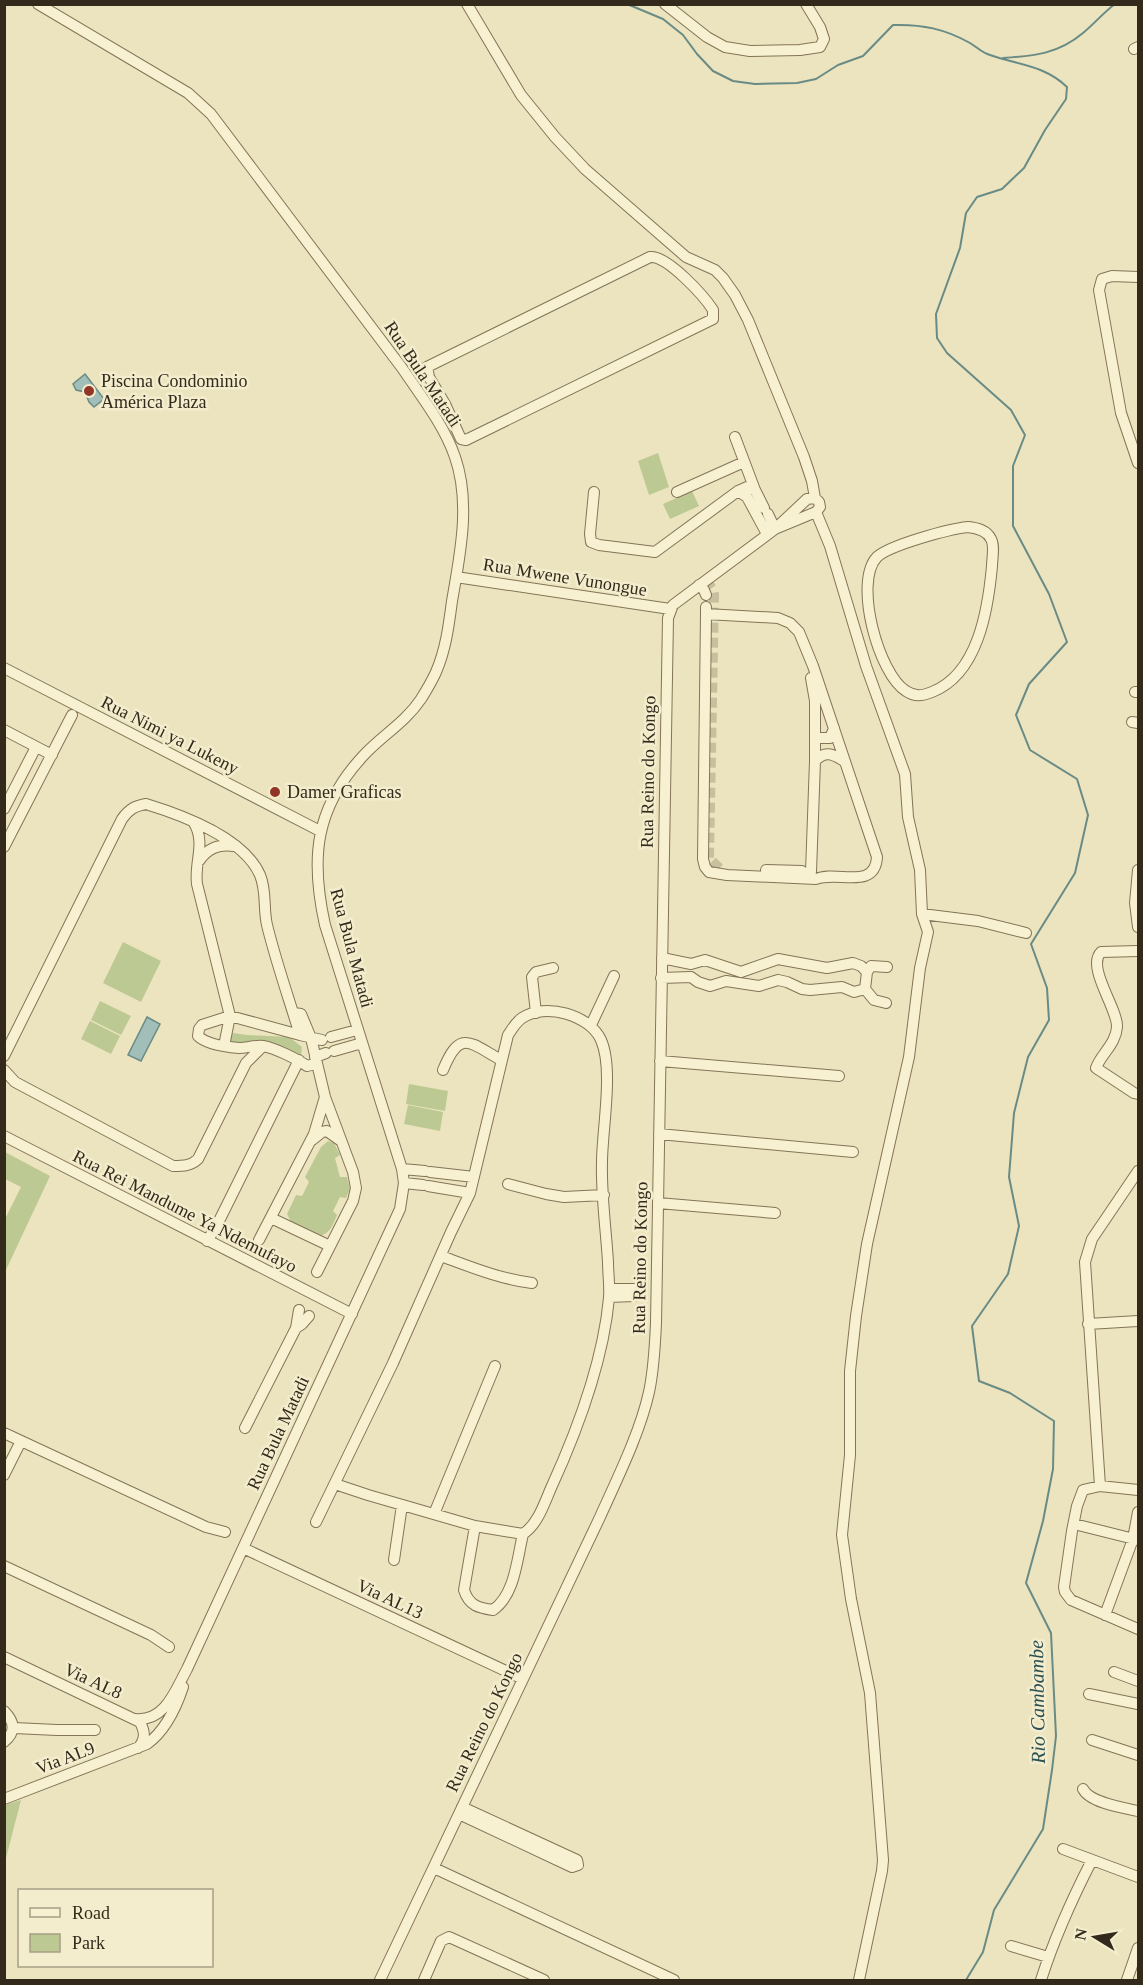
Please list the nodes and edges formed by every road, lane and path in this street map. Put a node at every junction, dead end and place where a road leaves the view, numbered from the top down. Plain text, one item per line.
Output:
1 (38, 4) edge
2 (467, 4) edge
3 (806, 4) edge
4 (665, 5) edge
5 (1138, 277) edge
6 (446, 406) junction
7 (433, 413) junction
8 (735, 437) dead end
9 (744, 462) junction
10 (1138, 464) edge
11 (755, 490) junction
12 (738, 491) junction
13 (594, 492) dead end
14 (676, 492) dead end
15 (814, 498) junction
16 (762, 510) junction
17 (816, 512) junction
18 (771, 531) junction
19 (456, 577) junction
20 (699, 585) junction
21 (867, 593) junction
22 (845, 594) junction
23 (670, 609) junction
24 (706, 609) junction
25 (4, 668) edge
26 (72, 715) dead end
27 (834, 728) junction
28 (4, 730) edge
29 (815, 735) junction
30 (36, 747) junction
31 (52, 755) junction
32 (815, 760) junction
33 (844, 760) junction
34 (4, 809) edge
35 (194, 823) junction
36 (321, 831) junction
37 (4, 847) edge
38 (238, 847) junction
39 (197, 864) junction
40 (720, 869) dead end
41 (1138, 870) edge
42 (811, 872) junction
43 (821, 876) junction
44 (1137, 882) edge
45 (922, 914) junction
46 (1138, 927) edge
47 (1026, 933) dead end
48 (1138, 951) edge
49 (662, 958) junction
50 (691, 964) junction
51 (887, 967) dead end
52 (553, 968) dead end
53 (818, 968) junction
54 (867, 972) junction
55 (614, 976) dead end
56 (691, 977) junction
57 (661, 978) junction
58 (817, 989) junction
59 (864, 989) junction
60 (886, 1003) dead end
61 (536, 1013) junction
62 (230, 1016) junction
63 (591, 1025) junction
64 (357, 1029) junction
65 (305, 1037) junction
66 (362, 1043) junction
67 (224, 1046) junction
68 (263, 1046) junction
69 (4, 1056) edge
70 (299, 1060) junction
71 (501, 1060) junction
72 (315, 1061) junction
73 (660, 1061) junction
74 (246, 1063) junction
75 (4, 1070) edge
76 (443, 1070) dead end
77 (839, 1076) dead end
78 (1138, 1094) edge
79 (325, 1097) junction
80 (659, 1134) junction
81 (4, 1137) edge
82 (312, 1140) junction
83 (341, 1141) junction
84 (853, 1152) dead end
85 (402, 1169) junction
86 (425, 1171) junction
87 (1138, 1171) edge
88 (462, 1175) junction
89 (474, 1177) junction
90 (404, 1183) junction
91 (508, 1184) dead end
92 (423, 1185) junction
93 (465, 1192) junction
94 (604, 1195) junction
95 (658, 1203) junction
96 (776, 1213) dead end
97 (271, 1218) junction
98 (259, 1240) dead end
99 (207, 1241) junction
100 (330, 1246) junction
101 (441, 1256) junction
102 (317, 1272) dead end
103 (532, 1283) dead end
104 (656, 1292) junction
105 (307, 1293) junction
106 (609, 1293) junction
107 (319, 1299) junction
108 (306, 1310) junction
109 (352, 1314) junction
110 (1138, 1321) edge
111 (1088, 1324) junction
112 (495, 1366) dead end
113 (245, 1428) dead end
114 (4, 1433) edge
115 (21, 1441) junction
116 (4, 1475) edge
117 (335, 1484) junction
118 (1100, 1486) junction
119 (1138, 1490) edge
120 (402, 1505) junction
121 (1138, 1512) edge
122 (434, 1514) junction
123 (316, 1522) dead end
124 (1074, 1524) junction
125 (475, 1526) junction
126 (225, 1532) dead end
127 (523, 1534) junction
128 (1136, 1540) edge
129 (243, 1548) junction
130 (394, 1560) dead end
131 (4, 1566) edge
132 (1105, 1615) junction
133 (1138, 1629) edge
134 (169, 1647) dead end
135 (4, 1657) edge
136 (186, 1669) junction
137 (1114, 1672) dead end
138 (523, 1679) junction
139 (1138, 1681) edge
140 (1089, 1694) dead end
141 (1138, 1704) edge
142 (4, 1711) edge
143 (135, 1719) junction
144 (14, 1728) junction
145 (94, 1730) dead end
146 (1092, 1740) dead end
147 (4, 1742) edge
148 (138, 1748) junction
149 (1138, 1755) edge
150 (1083, 1790) dead end
151 (4, 1799) edge
152 (461, 1810) junction
153 (1138, 1811) edge
154 (1062, 1849) dead end
155 (1092, 1860) junction
156 (434, 1868) junction
157 (1138, 1877) edge
158 (1011, 1946) dead end
159 (1138, 1947) edge
160 (1048, 1958) junction
161 (380, 1980) edge
162 (424, 1980) edge
163 (544, 1980) edge
164 (673, 1980) edge
165 (859, 1980) edge
166 (1041, 1980) edge
167 (1126, 1980) edge

1 - 7 street, Rua Bula Matadi
2 - 15 street
3 - 4 street
5 - 10 street
6 - 6 street
6 - 7 street
7 - 19 street, Rua Bula Matadi
8 - 9 street
9 - 11 street
9 - 14 street
11 - 12 street
11 - 16 street
12 - 13 street
12 - 16 street
15 - 17 street
15 - 18 street
16 - 18 street
17 - 18 street
17 - 22 street
18 - 20 street
19 - 23 street, Rua Mwene Vunongue
19 - 36 street, Rua Bula Matadi
20 - 23 street
20 - 24 street
21 - 21 street
21 - 22 street
22 - 45 street
23 - 49 street, Rua Reino do Kongo
24 - 27 street
24 - 29 street
24 - 43 street
25 - 36 street, Rua Nimi ya Lukeny
26 - 31 street
27 - 29 street
27 - 33 street
28 - 30 street
29 - 32 street
30 - 31 street
30 - 34 street
31 - 37 street
32 - 33 street
32 - 42 street
33 - 43 street
35 - 38 street
35 - 39 street
35 - 69 street
36 - 64 street, Rua Bula Matadi
38 - 39 street
38 - 65 street
39 - 62 street
40 - 42 street
41 - 44 street
42 - 43 street
44 - 46 street
45 - 47 street
45 - 165 street
48 - 78 street
49 - 50 street
49 - 57 street, Rua Reino do Kongo
50 - 53 street
50 - 56 street
51 - 54 street
52 - 61 street
53 - 54 street
53 - 58 street
54 - 59 street
55 - 63 street
56 - 57 street
56 - 58 street
57 - 73 street, Rua Reino do Kongo
58 - 59 street
59 - 60 street
61 - 63 street
61 - 71 street
62 - 65 street
62 - 67 street
62 - 67 street
63 - 94 street
64 - 65 street
64 - 66 street, Rua Bula Matadi
65 - 72 street
66 - 72 street
66 - 85 street, Rua Bula Matadi
67 - 68 street
67 - 74 street
68 - 70 street
68 - 74 street
70 - 72 street
70 - 99 street
71 - 76 street
71 - 89 street
72 - 79 street
73 - 77 street
73 - 80 street, Rua Reino do Kongo
74 - 75 street
79 - 82 street
79 - 83 street
80 - 84 street
80 - 95 street, Rua Reino do Kongo
81 - 99 street, Rua Rei Mandume Ya Ndemufayo
82 - 83 street
82 - 97 street
83 - 100 street
85 - 86 street
85 - 90 street, Rua Bula Matadi
86 - 88 street
86 - 92 street
87 - 111 street
88 - 89 street
88 - 93 street
89 - 93 street
90 - 92 street
90 - 109 street, Rua Bula Matadi
91 - 94 street
92 - 93 street
93 - 101 street
94 - 106 street
95 - 96 street
95 - 104 street, Rua Reino do Kongo
97 - 98 street
97 - 100 street
99 - 105 street, Rua Rei Mandume Ya Ndemufayo
100 - 102 street
101 - 103 street
101 - 117 street
104 - 106 street
104 - 138 street, Rua Reino do Kongo
105 - 107 street, Rua Rei Mandume Ya Ndemufayo
105 - 108 street
106 - 127 street
107 - 108 street
107 - 109 street, Rua Rei Mandume Ya Ndemufayo
108 - 113 street
109 - 129 street, Rua Bula Matadi
110 - 111 street
111 - 118 street
112 - 122 street
114 - 115 street
115 - 116 street
115 - 126 street
117 - 120 street
117 - 123 street
118 - 119 street
118 - 124 street
120 - 122 street
120 - 130 street
121 - 128 street
122 - 125 street
124 - 128 street
124 - 132 street
125 - 127 street
125 - 127 street
128 - 132 street
129 - 136 street, Rua Bula Matadi
129 - 138 street, Via AL13
131 - 134 street
132 - 133 street
135 - 143 street, Via AL8
136 - 143 street, Rua Bula Matadi
136 - 148 street, Rua Bula Matadi
137 - 139 street
138 - 152 street, Rua Reino do Kongo
140 - 141 street
142 - 144 street
143 - 148 street, Via AL8
144 - 145 street
144 - 147 street
146 - 149 street
148 - 151 street, Via AL9
150 - 153 street
152 - 152 street
152 - 156 street, Rua Reino do Kongo
154 - 155 street
155 - 157 street
155 - 160 street
156 - 161 street, Rua Reino do Kongo
156 - 164 street
158 - 160 street
159 - 167 street
160 - 166 street
162 - 163 street

